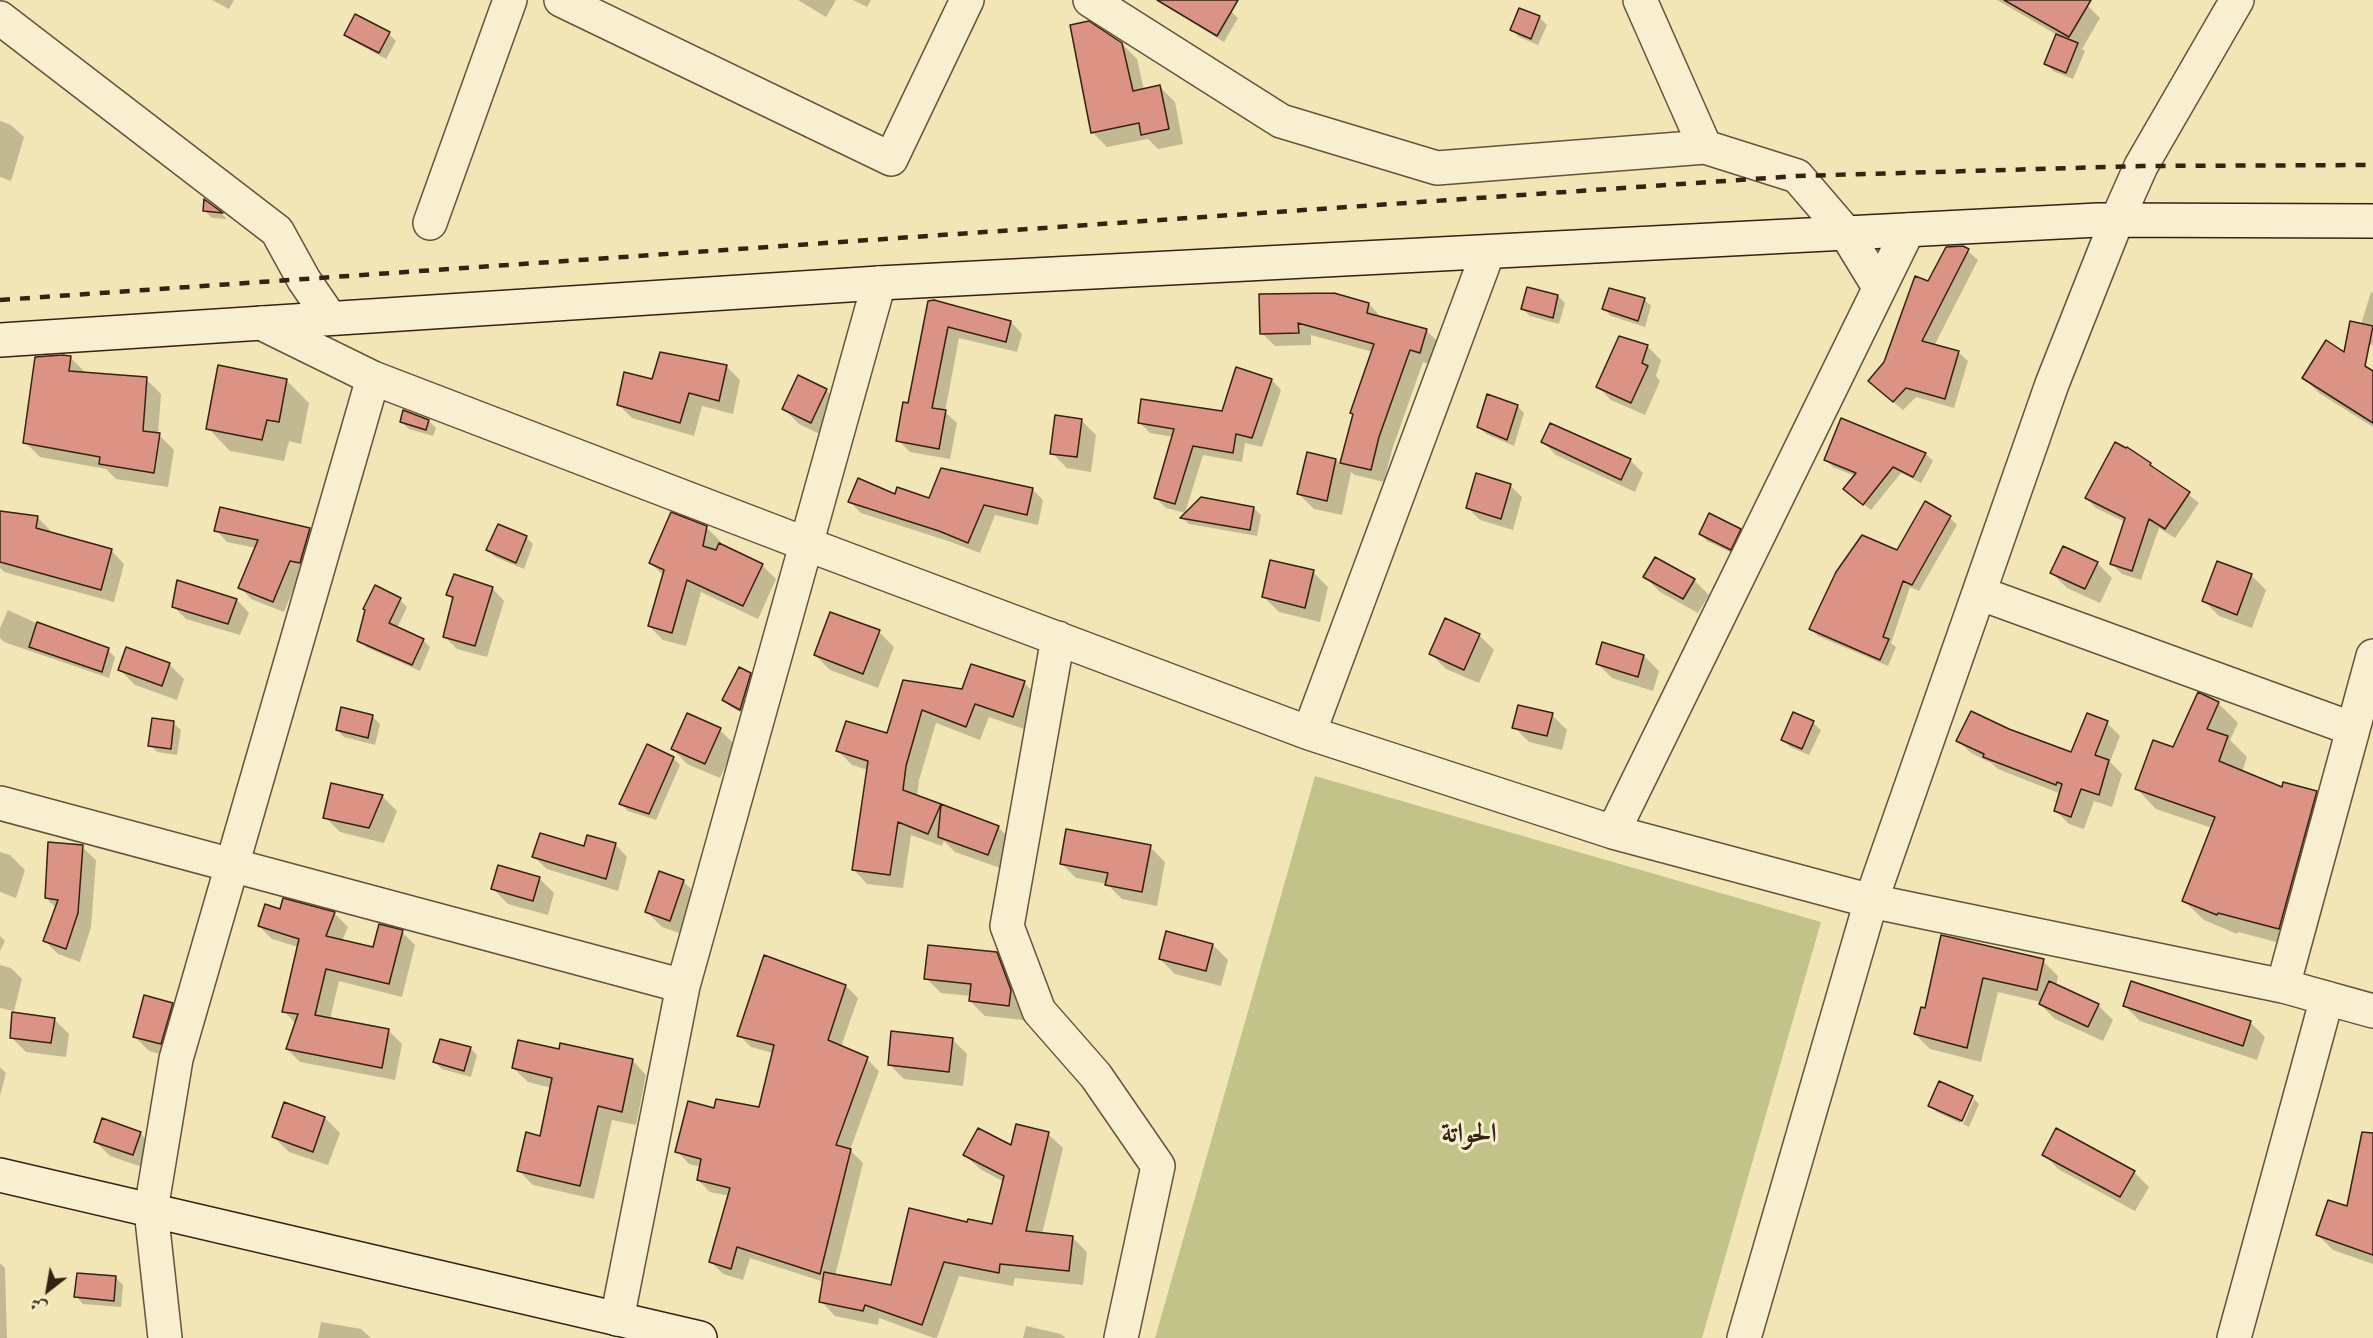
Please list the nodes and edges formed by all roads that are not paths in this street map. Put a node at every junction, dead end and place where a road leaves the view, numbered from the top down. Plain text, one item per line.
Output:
1 (510, 0) edge
2 (561, 0) edge
3 (967, 0) edge
4 (1090, 0) edge
5 (1640, 0) edge
6 (2237, 0) edge
7 (0, 18) edge
8 (1705, 147) junction
9 (2117, 220) junction
10 (2373, 221) edge
11 (430, 223) dead end
12 (1908, 230) junction
13 (1846, 233) junction
14 (1488, 252) junction
15 (879, 283) junction
16 (1880, 287) junction
17 (330, 318) junction
18 (261, 323) junction
19 (0, 340) edge
20 (373, 378) junction
21 (806, 544) junction
22 (1979, 593) junction
23 (1059, 638) junction
24 (2373, 656) edge
25 (2353, 729) junction
26 (1309, 733) junction
27 (0, 802) edge
28 (1613, 832) junction
29 (232, 864) junction
30 (1871, 901) junction
31 (683, 986) junction
32 (2283, 986) junction
33 (2327, 998) junction
34 (2373, 1011) edge
35 (0, 1175) edge
36 (151, 1210) junction
37 (617, 1319) junction
38 (666, 1334) edge
39 (165, 1338) edge
40 (700, 1338) edge
41 (1121, 1338) edge
42 (1744, 1338) edge
43 (2234, 1338) edge

1 - 11 street
2 - 3 street
4 - 8 street
5 - 8 street
6 - 9 street
7 - 17 street
8 - 13 street
9 - 10 street
9 - 12 street
9 - 22 street
12 - 13 street
12 - 16 street
13 - 14 street
13 - 16 street
14 - 15 street
14 - 26 street
15 - 17 street
15 - 21 street
16 - 28 street
17 - 18 street
18 - 19 street
18 - 20 street
20 - 21 street
20 - 29 street
21 - 23 street
21 - 31 street
22 - 25 street
22 - 30 street
23 - 26 street
23 - 41 street
24 - 25 street
25 - 32 street
26 - 28 street
27 - 29 street
28 - 30 street
29 - 31 street
29 - 36 street
30 - 32 street
30 - 42 street
31 - 37 street
32 - 33 street
33 - 34 street
33 - 43 street
35 - 36 street
36 - 37 street
36 - 39 street
37 - 38 street
38 - 40 street

